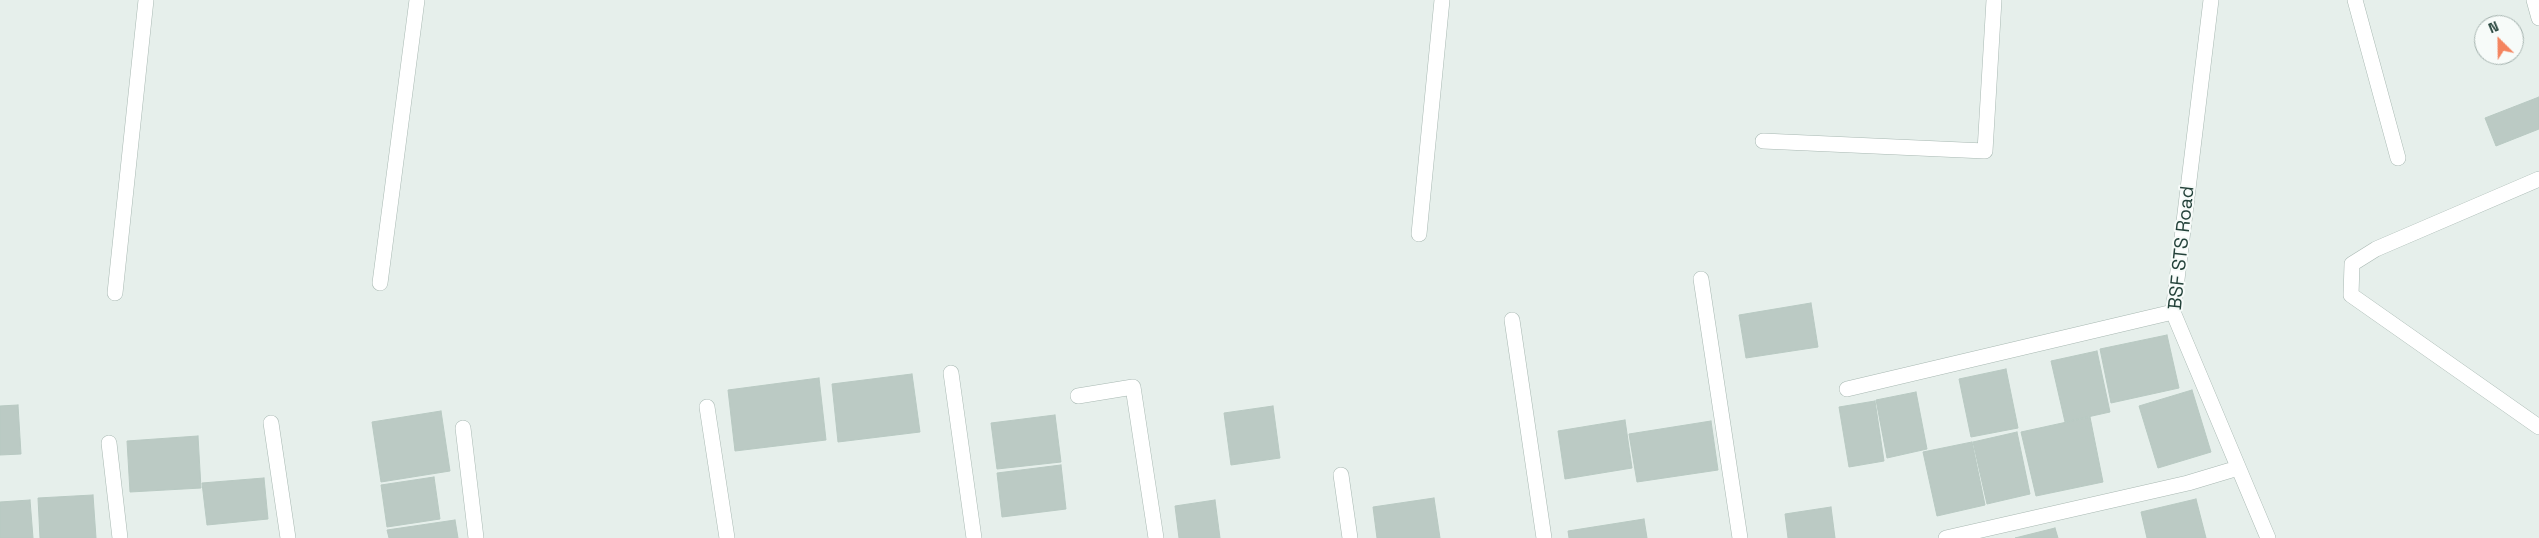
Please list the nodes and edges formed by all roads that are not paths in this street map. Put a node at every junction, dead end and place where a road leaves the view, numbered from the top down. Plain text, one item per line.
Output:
1 (146, 0) edge
2 (417, 0) edge
3 (1442, 0) edge
4 (1994, 0) edge
5 (2211, 0) edge
6 (2355, 0) edge
7 (2534, 0) edge
8 (2539, 18) edge
9 (1764, 142) dead end
10 (2398, 158) dead end
11 (2539, 179) edge
12 (1418, 234) dead end
13 (1701, 279) dead end
14 (380, 283) dead end
15 (115, 292) dead end
16 (2172, 312) junction
17 (1512, 320) dead end
18 (951, 373) dead end
19 (1847, 389) dead end
20 (1078, 396) dead end
21 (707, 407) dead end
22 (271, 423) dead end
23 (2539, 427) edge
24 (463, 428) dead end
25 (109, 443) dead end
26 (2238, 468) junction
27 (1342, 475) dead end
28 (120, 538) edge
29 (288, 538) edge
30 (476, 538) edge
31 (727, 538) edge
32 (974, 538) edge
33 (1156, 538) edge
34 (1350, 538) edge
35 (1544, 538) edge
36 (1740, 538) edge
37 (1946, 538) edge
38 (2268, 538) edge

1 - 15 street
2 - 14 street
3 - 12 street
4 - 9 street
5 - 16 street, BSF STS Road
6 - 10 street
7 - 8 street
11 - 23 street
13 - 36 street
16 - 19 street
16 - 26 street, BSF STS Road
17 - 35 street
18 - 32 street
20 - 33 street
21 - 31 street
22 - 29 street
24 - 30 street
25 - 28 street
26 - 37 street
26 - 38 street, BSF STS Road
27 - 34 street

